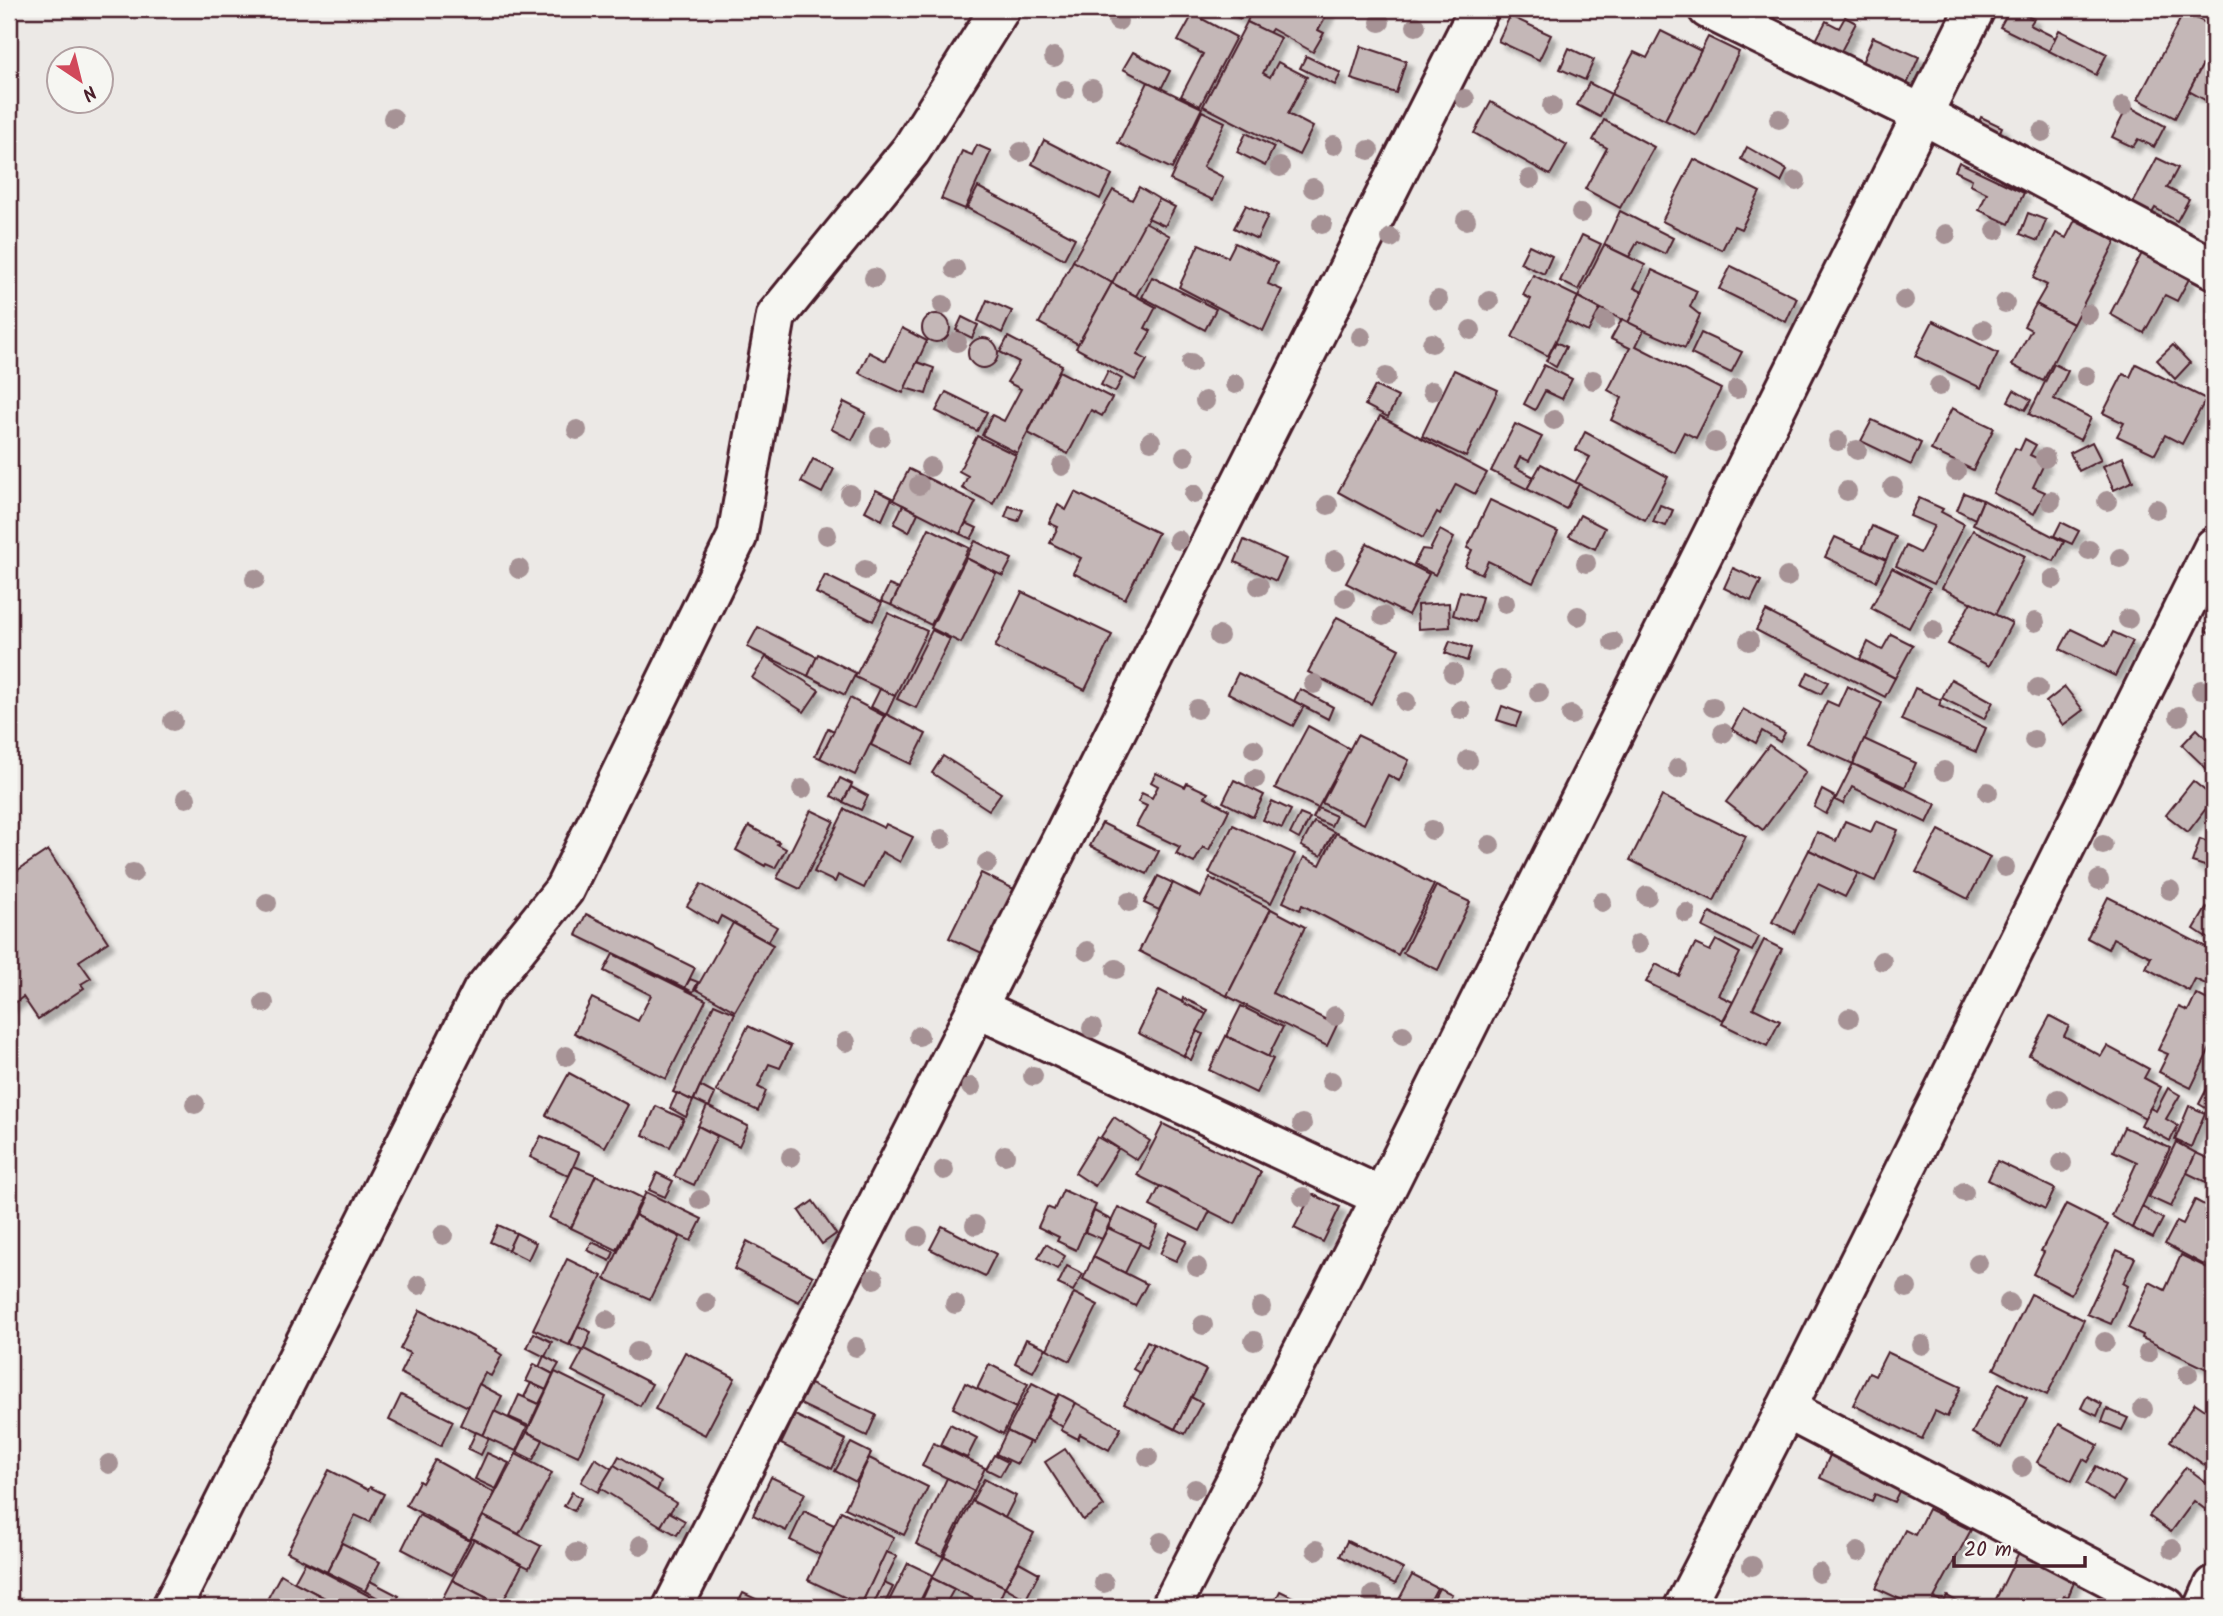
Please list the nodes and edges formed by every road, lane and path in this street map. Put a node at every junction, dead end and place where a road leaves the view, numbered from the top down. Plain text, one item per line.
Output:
1 (1000, 9) edge
2 (1479, 9) edge
3 (1708, 9) edge
4 (1975, 9) edge
5 (1923, 114) junction
6 (2214, 269) edge
7 (2214, 547) edge
8 (977, 1008) junction
9 (1382, 1197) junction
10 (1786, 1409) junction
11 (2214, 1586) edge
12 (172, 1607) edge
13 (673, 1607) edge
14 (1171, 1607) edge
15 (1684, 1607) edge
16 (2166, 1607) edge
17 (2205, 1607) edge

1 - 12 street
2 - 8 street
3 - 5 street
4 - 5 street
5 - 6 street
5 - 9 street
7 - 10 street
8 - 9 street
8 - 13 street
9 - 14 street
10 - 15 street
10 - 16 street
11 - 17 street

